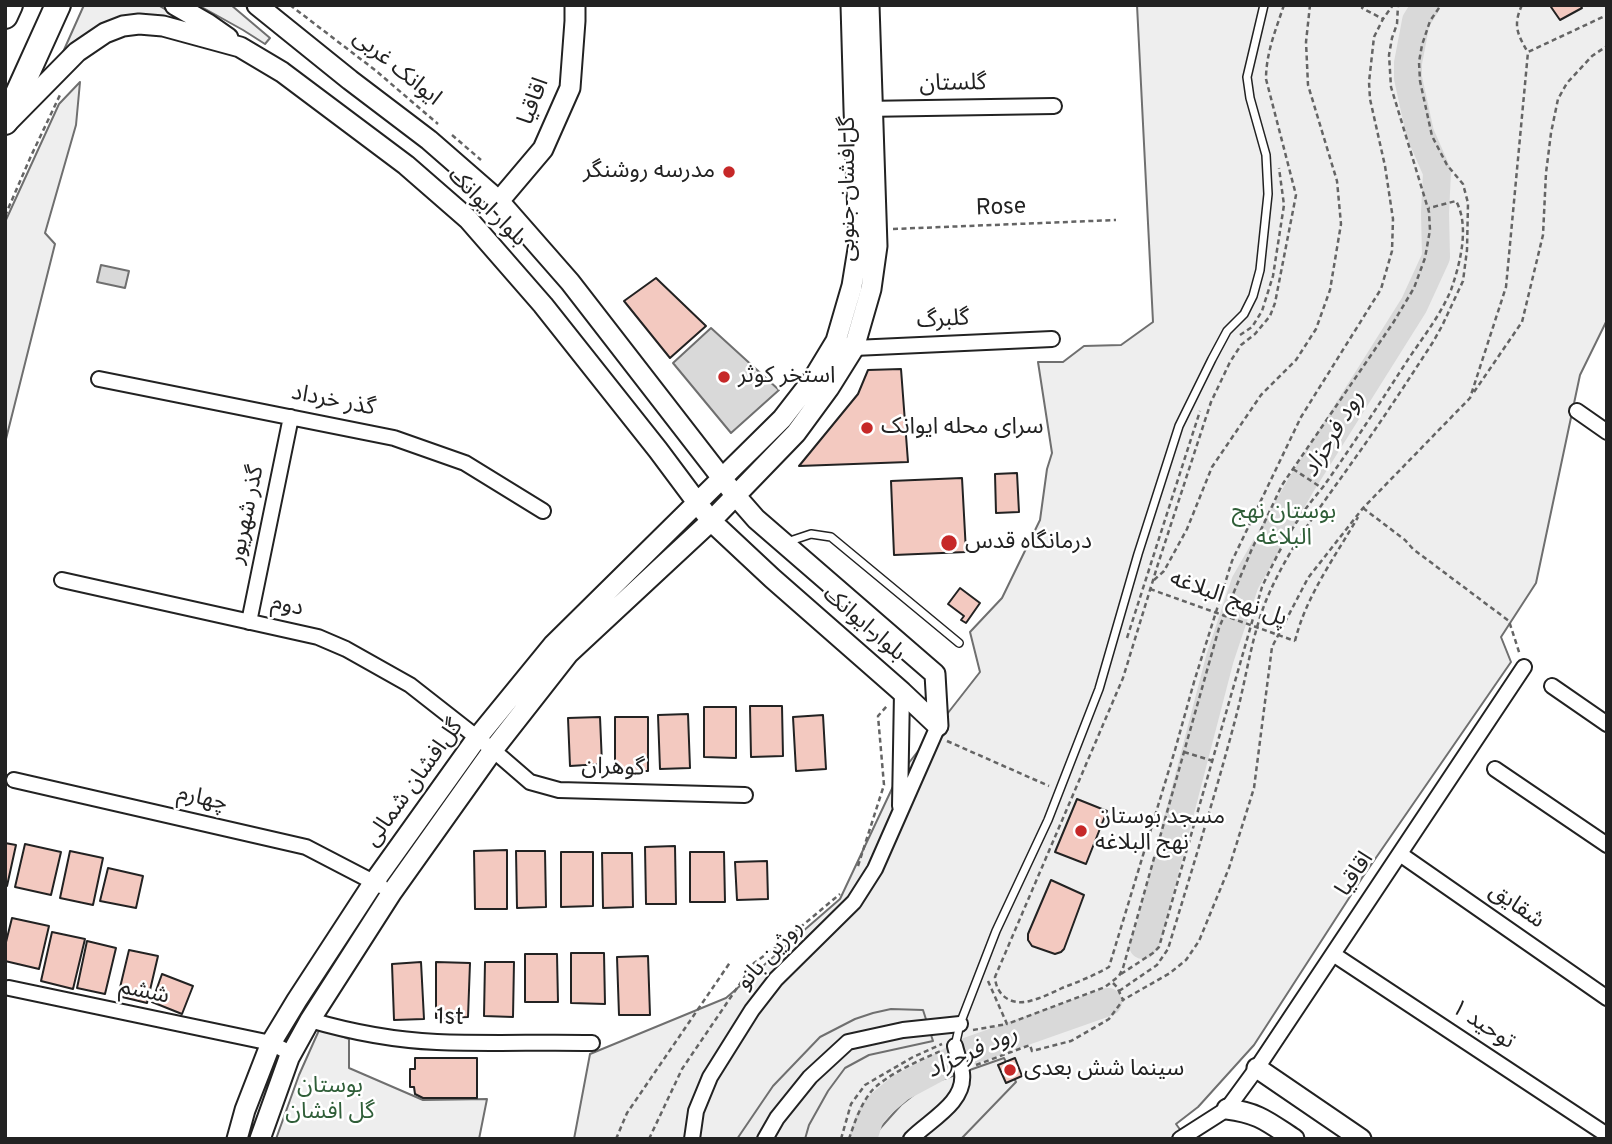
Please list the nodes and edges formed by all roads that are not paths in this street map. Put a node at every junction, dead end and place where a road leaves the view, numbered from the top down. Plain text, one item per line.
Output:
1 (10, 5) edge
2 (58, 5) edge
3 (175, 5) edge
4 (575, 5) edge
5 (851, 5) edge
6 (869, 5) edge
7 (1264, 5) edge
8 (257, 6) edge
9 (5, 16) edge
10 (240, 47) junction
11 (1054, 106) dead end
12 (854, 109) junction
13 (874, 109) junction
14 (5, 124) edge
15 (499, 201) junction
16 (1052, 339) dead end
17 (845, 344) junction
18 (99, 379) dead end
19 (1577, 411) dead end
20 (291, 417) junction
21 (1607, 432) edge
22 (723, 479) junction
23 (736, 495) junction
24 (697, 503) junction
25 (543, 511) dead end
26 (711, 521) junction
27 (783, 544) junction
28 (62, 580) dead end
29 (249, 622) junction
30 (959, 643) dead end
31 (1524, 667) road end
32 (1552, 686) dead end
33 (902, 692) junction
34 (1607, 724) edge
35 (936, 731) junction
36 (477, 738) junction
37 (493, 750) junction
38 (1495, 769) dead end
39 (14, 780) dead end
40 (745, 795) dead end
41 (900, 812) junction
42 (1607, 845) edge
43 (1400, 854) junction
44 (374, 882) junction
45 (392, 892) junction
46 (1333, 954) junction
47 (9, 988) dead end
48 (1607, 998) edge
49 (310, 1020) junction
50 (957, 1035) junction
51 (271, 1043) junction
52 (592, 1043) dead end
53 (292, 1054) junction
54 (1257, 1068) junction
55 (1227, 1109) junction
56 (1607, 1135) edge
57 (237, 1139) edge
58 (260, 1139) edge
59 (692, 1139) edge
60 (765, 1139) edge
61 (911, 1139) edge
62 (1180, 1139) edge
63 (1294, 1139) edge
64 (1361, 1139) edge

1 - 9 highway
2 - 14 highway
3 - 10 main road
4 - 15 main road, اقاقیا
5 - 12 main road, گل‌افشان جنوبی
6 - 13 main road, گل‌افشان جنوبی
7 - 50 lane
8 - 15 main road, بلوار ایوانک
10 - 14 main road, بلوار ایوانک
10 - 24 main road, بلوار ایوانک
11 - 13 street, گلستان
12 - 13 street, گلستان
12 - 17 main road, گل‌افشان جنوبی
13 - 17 main road, گل‌افشان جنوبی
15 - 22 main road, بلوار ایوانک
16 - 17 street, گلبرگ
17 - 22 main road, گل‌افشان جنوبی
17 - 23 main road, گل‌افشان جنوبی
18 - 20 street, گذر خرداد
19 - 21 street
20 - 25 street, گذر خرداد
20 - 29 street, گذر شهریور
22 - 23 main road, بلوار ایوانک
22 - 24 main road, گل‌افشان شمالی
23 - 26 main road, گل‌افشان شمالی
23 - 27 main road, بلوار ایوانک
24 - 26 main road, بلوار ایوانک
24 - 36 main road, گل‌افشان شمالی
26 - 33 main road, بلوار ایوانک
26 - 37 main road, گل‌افشان شمالی
27 - 30 lane
27 - 35 main road, بلوار ایوانک
28 - 29 street, دوم
29 - 36 street, دوم
31 - 43 street, اقاقیا
32 - 34 street
33 - 35 main road, بلوار ایوانک
33 - 41 street
35 - 41 street, روژین بانو
36 - 37 street, دوم
36 - 44 main road, گل‌افشان شمالی
37 - 40 street, گوهران
37 - 45 main road, گل‌افشان شمالی
38 - 42 street
39 - 44 street, چهارم
41 - 59 street, روژین بانو
43 - 46 street, اقاقیا
43 - 48 street, شقایق
44 - 45 street, چهارم
44 - 51 main road, گل‌افشان شمالی
45 - 49 main road, گل‌افشان شمالی
46 - 54 street, اقاقیا
46 - 56 street, توحید ۱
47 - 51 street, ششم
49 - 52 street, 1st
49 - 53 main road, گل‌افشان شمالی
50 - 60 street
50 - 61 street
51 - 53 street, ششم
51 - 57 main road, گل‌افشان شمالی
53 - 58 main road, گل‌افشان شمالی
54 - 55 street, اقاقیا
54 - 64 main road
55 - 62 street
55 - 63 main road

